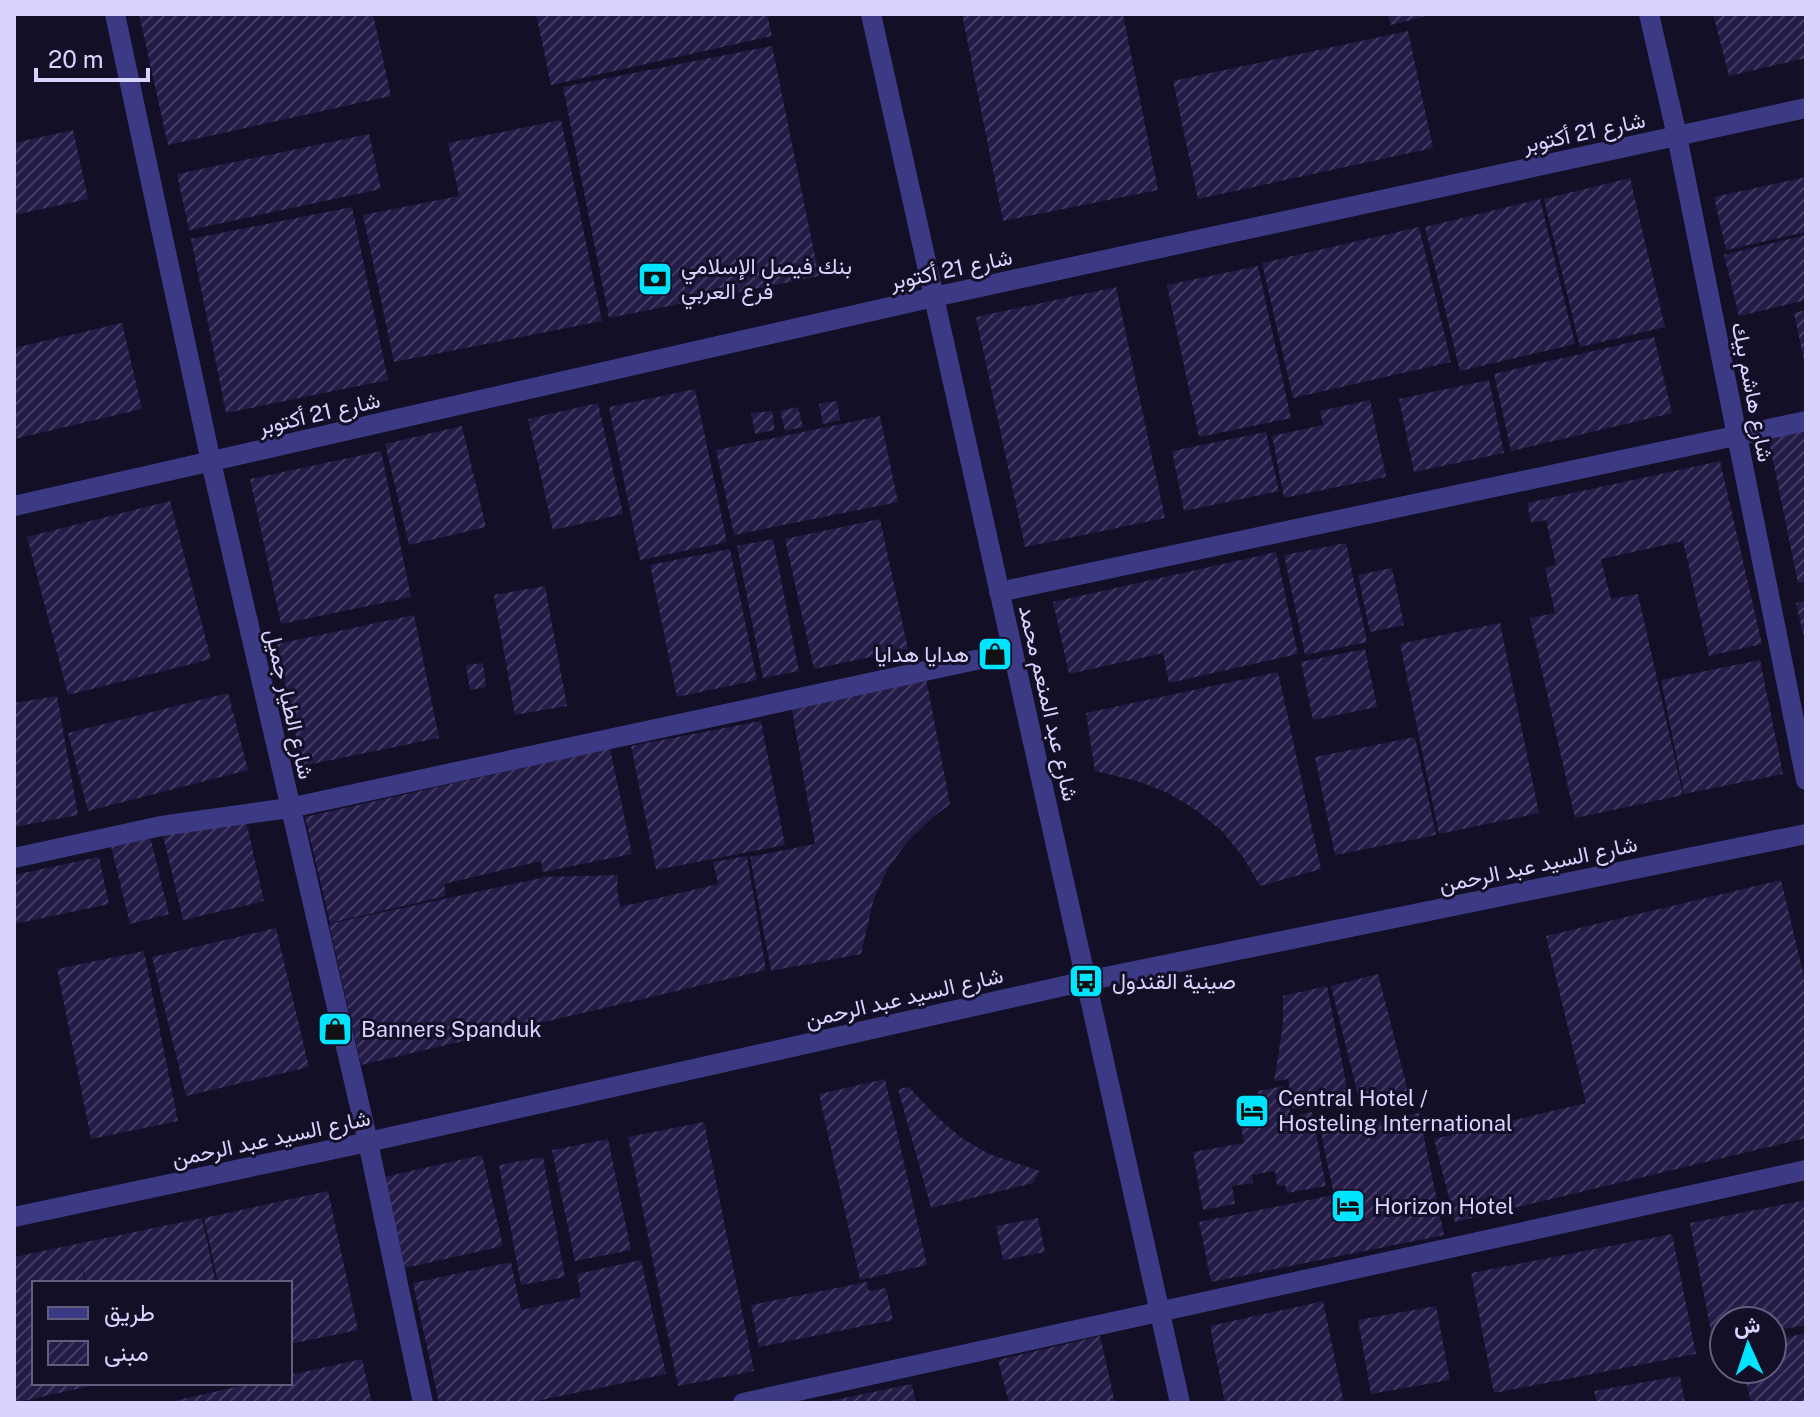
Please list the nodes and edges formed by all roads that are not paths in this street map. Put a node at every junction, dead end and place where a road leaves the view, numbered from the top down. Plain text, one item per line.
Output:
1 (115, 14) edge
2 (871, 14) edge
3 (1649, 14) edge
4 (1806, 108) edge
5 (1677, 136) junction
6 (934, 297) junction
7 (1806, 421) edge
8 (1738, 436) junction
9 (211, 462) junction
10 (14, 506) edge
11 (999, 592) junction
12 (1013, 652) junction
13 (1806, 780) edge
14 (289, 808) junction
15 (1806, 834) edge
16 (14, 858) edge
17 (1086, 981) junction
18 (368, 1142) junction
19 (1806, 1170) edge
20 (14, 1217) edge
21 (1159, 1311) junction
22 (423, 1403) edge
23 (743, 1403) edge
24 (1180, 1403) edge

1 - 9 street, شارع الطيار جميل
2 - 6 street, شارع عبد المنعم محمد
3 - 5 street, شارع هاشم بيك
4 - 5 street, شارع 21 أكتوبر
5 - 6 street, شارع 21 أكتوبر
5 - 8 street, شارع هاشم بيك
6 - 9 street, شارع 21 أكتوبر
6 - 11 street, شارع عبد المنعم محمد
7 - 8 street
8 - 11 street
8 - 13 street, شارع هاشم بيك
9 - 10 street, شارع 21 أكتوبر
9 - 14 street, شارع الطيار جميل
11 - 12 street, شارع عبد المنعم محمد
12 - 14 street
12 - 17 street, شارع عبد المنعم محمد
14 - 16 street
14 - 18 street, شارع الطيار جميل
15 - 17 street, شارع السيد عبد الرحمن
17 - 18 street, شارع السيد عبد الرحمن
17 - 21 street, شارع عبد المنعم محمد
18 - 20 street, شارع السيد عبد الرحمن
18 - 22 street, شارع الطيار جميل
19 - 21 street
21 - 23 street
21 - 24 street, شارع عبد المنعم محمد

